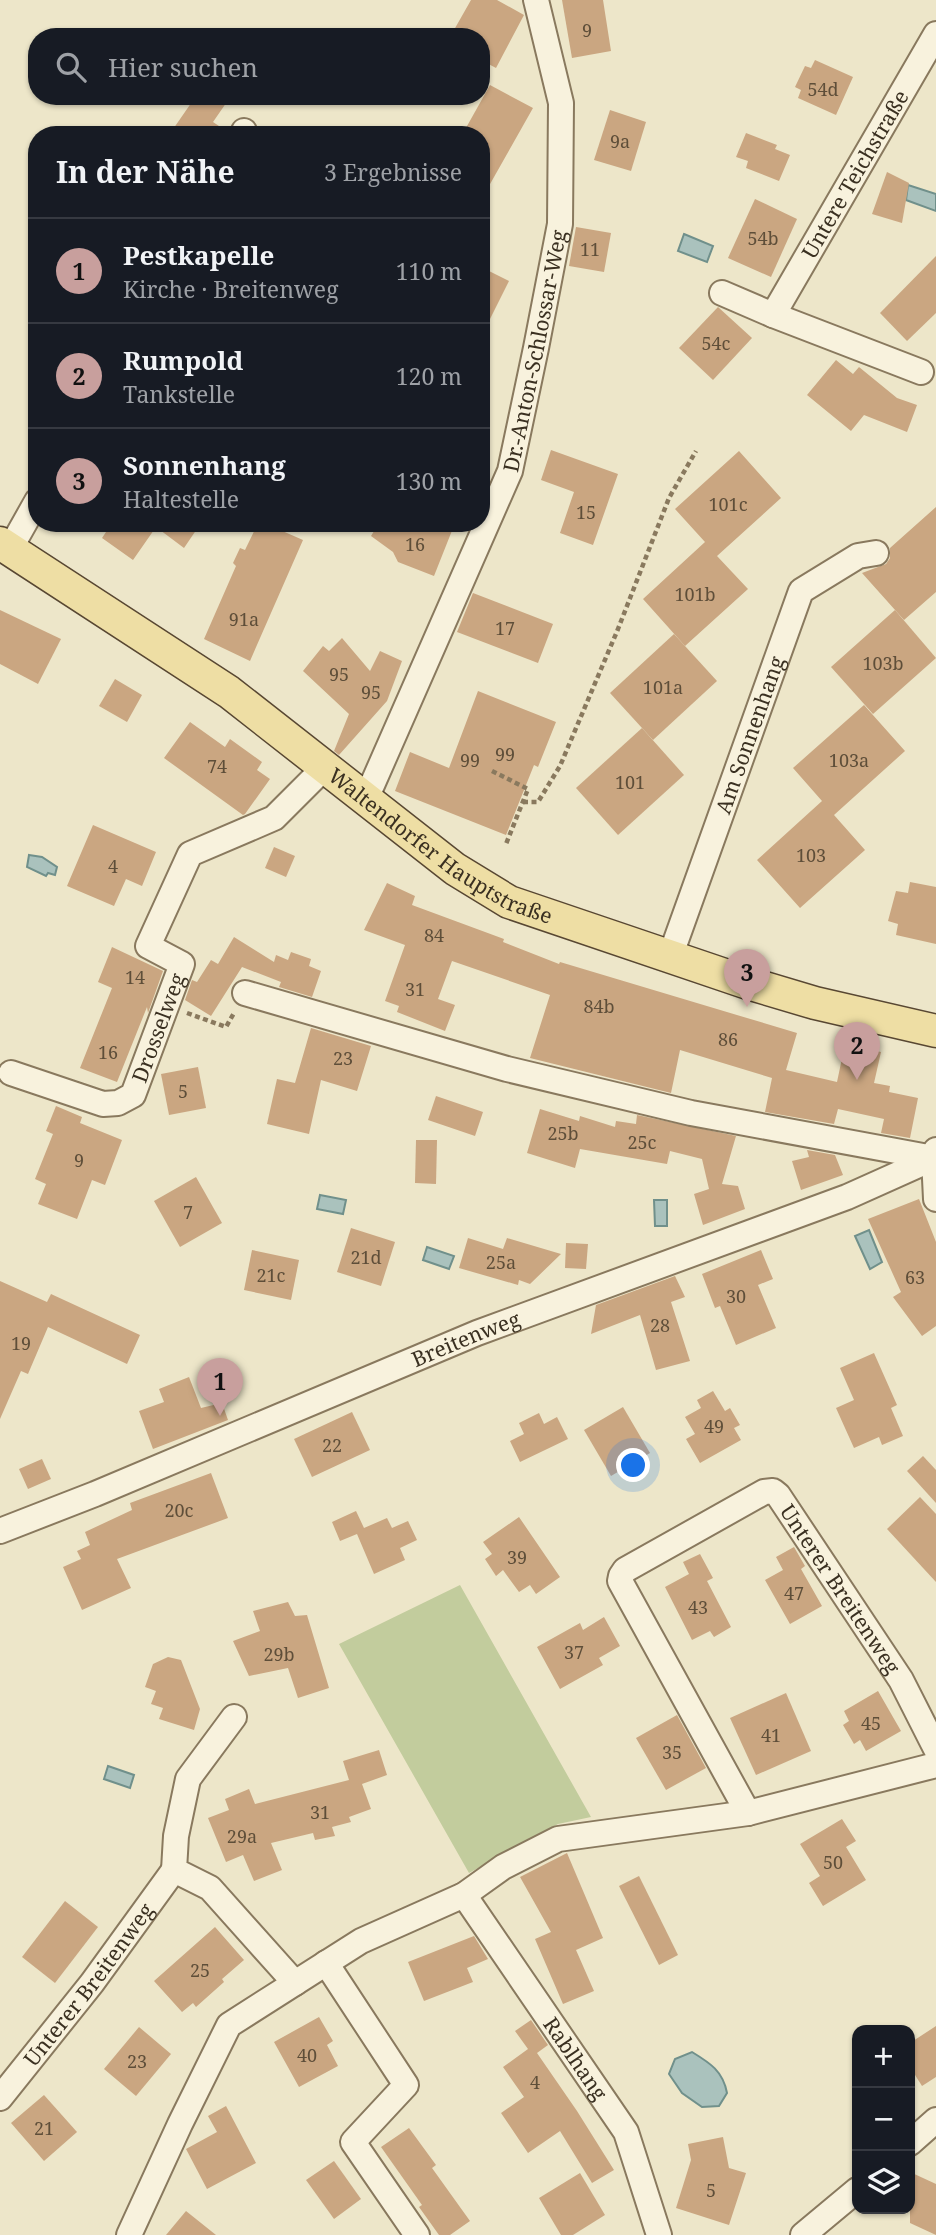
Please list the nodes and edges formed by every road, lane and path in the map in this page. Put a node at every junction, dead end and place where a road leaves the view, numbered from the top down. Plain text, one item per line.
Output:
1 (536, 0) edge
2 (936, 34) edge
3 (722, 293) dead end
4 (773, 315) junction
5 (921, 372) dead end
6 (696, 451) dead end
7 (28, 514) edge
8 (490, 517) edge
9 (483, 532) edge
10 (5, 546) edge
11 (876, 553) dead end
12 (324, 768) junction
13 (492, 771) dead end
14 (365, 801) junction
15 (523, 802) junction
16 (506, 844) dead end
17 (670, 957) junction
18 (245, 993) joint
19 (167, 1006) junction
20 (936, 1031) edge
21 (11, 1073) dead end
22 (935, 1154) edge
23 (936, 1199) edge
24 (0, 1531) edge
25 (234, 1717) dead end
26 (936, 1749) edge
27 (936, 1765) edge
28 (748, 1813) junction
29 (174, 1870) junction
30 (464, 1895) junction
31 (326, 1963) junction
32 (295, 1983) junction
33 (0, 2098) edge
34 (936, 2120) edge
35 (915, 2139) edge
36 (852, 2194) edge
37 (129, 2235) edge
38 (416, 2235) edge
39 (659, 2235) edge
40 (803, 2235) edge

1 - 8 street, Dr.-Anton-Schlossar-Weg
2 - 4 street, Untere Teichstraße
3 - 4 street
4 - 5 street
6 - 15 path
7 - 10 street
9 - 14 street, Dr.-Anton-Schlossar-Weg
10 - 12 main road, Waltendorfer Hauptstraße
11 - 17 street, Am Sonnenhang
12 - 14 main road, Waltendorfer Hauptstraße
12 - 19 street, Drosselweg
13 - 15 path
14 - 17 main road, Waltendorfer Hauptstraße
15 - 16 path
17 - 20 main road, Waltendorfer Hauptstraße
18 - 19 path
18 - 22 street
19 - 21 street, Drosselweg
22 - 23 street
22 - 24 street, Breitenweg
25 - 29 street
26 - 28 street, Unterer Breitenweg
27 - 28 street
28 - 30 street
29 - 32 street
29 - 33 street, Unterer Breitenweg
30 - 31 street
30 - 39 street, Rablhang
31 - 32 street
31 - 38 street
32 - 37 street
34 - 35 street
36 - 40 street

